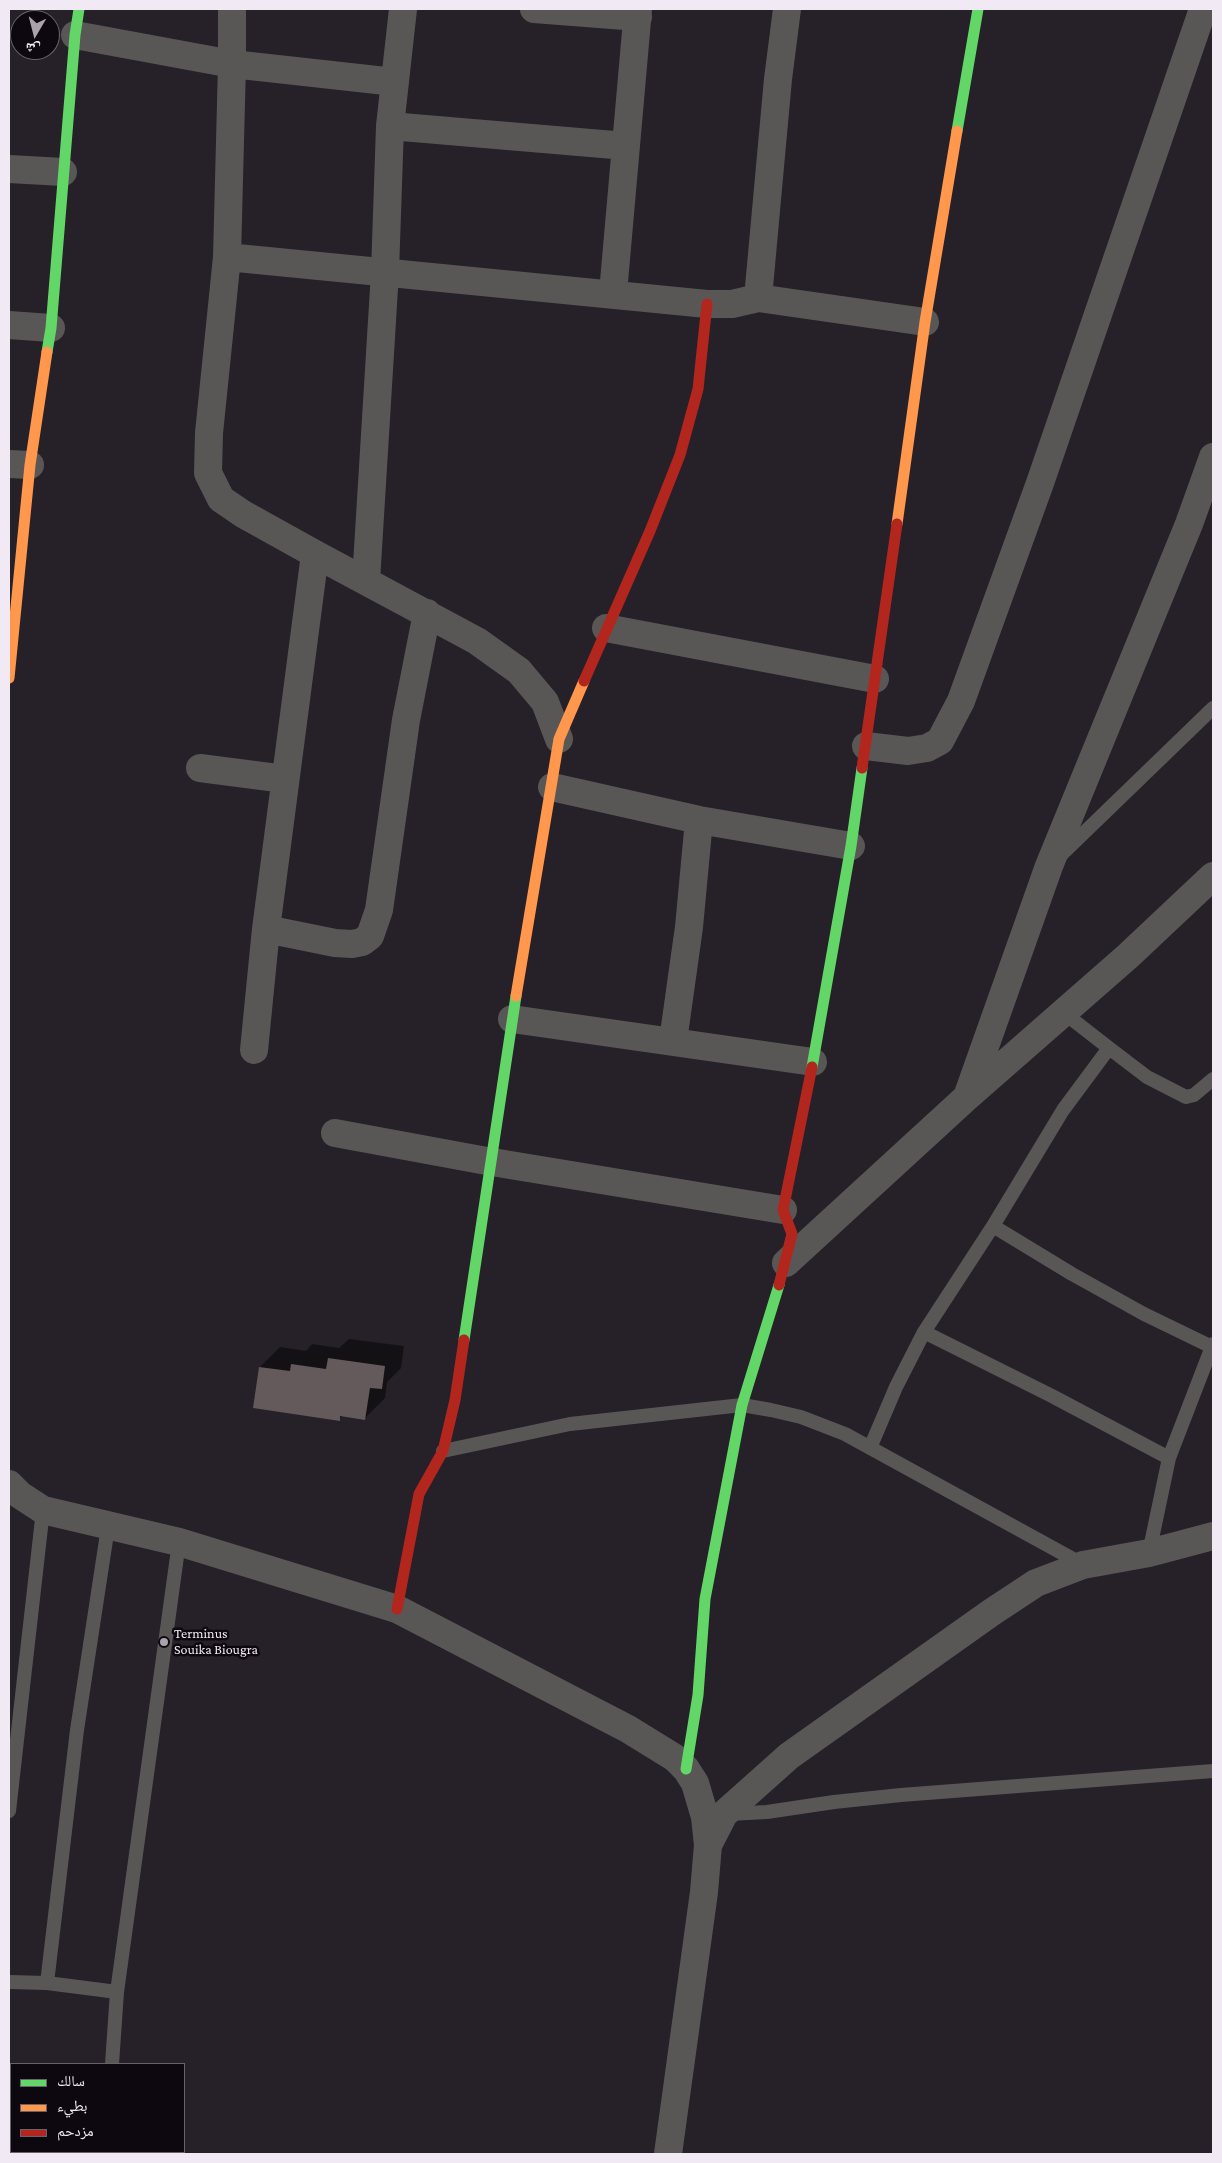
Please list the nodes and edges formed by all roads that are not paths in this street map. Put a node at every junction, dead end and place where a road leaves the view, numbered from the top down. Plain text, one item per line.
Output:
1 (232, 9) edge
2 (403, 9) edge
3 (534, 9) edge
4 (788, 9) edge
5 (978, 9) edge
6 (1203, 9) edge
7 (638, 13) edge
8 (77, 22) edge
9 (232, 64) junction
10 (395, 82) junction
11 (390, 126) junction
12 (626, 146) junction
13 (9, 169) edge
14 (63, 172) junction
15 (227, 257) junction
16 (386, 272) junction
17 (613, 293) junction
18 (758, 298) junction
19 (707, 304) junction
20 (926, 322) junction
21 (9, 325) edge
22 (51, 328) junction
23 (1213, 457) edge
24 (20, 464) edge
25 (315, 554) junction
26 (366, 581) junction
27 (427, 613) junction
28 (606, 628) junction
29 (9, 666) edge
30 (875, 679) junction
31 (1213, 708) edge
32 (559, 739) junction
33 (866, 746) junction
34 (200, 768) dead end
35 (285, 779) junction
36 (552, 787) junction
37 (699, 820) junction
38 (851, 846) junction
39 (1049, 866) junction
40 (1213, 876) edge
41 (266, 929) junction
42 (1064, 1013) junction
43 (512, 1019) junction
44 (673, 1041) junction
45 (1109, 1048) junction
46 (254, 1050) dead end
47 (813, 1062) junction
48 (1213, 1079) edge
49 (967, 1097) junction
50 (335, 1133) dead end
51 (492, 1162) junction
52 (783, 1210) junction
53 (993, 1226) junction
54 (786, 1263) junction
55 (924, 1332) junction
56 (1213, 1345) edge
57 (742, 1405) junction
58 (870, 1448) junction
59 (443, 1452) junction
60 (1169, 1458) junction
61 (9, 1484) edge
62 (43, 1510) junction
63 (108, 1527) junction
64 (1213, 1536) edge
65 (179, 1542) junction
66 (1149, 1553) junction
67 (1083, 1565) junction
68 (397, 1608) junction
69 (686, 1769) junction
70 (1213, 1770) edge
71 (9, 1811) edge
72 (724, 1814) junction
73 (708, 1845) junction
74 (9, 1982) edge
75 (47, 1983) junction
76 (118, 1992) junction
77 (112, 2063) edge
78 (668, 2154) edge

1 - 9 street
2 - 10 street
3 - 7 street
4 - 18 street
5 - 20 street
6 - 33 street
7 - 12 street
8 - 9 street
8 - 14 street
9 - 10 street
9 - 15 street
10 - 11 street
11 - 12 street
11 - 16 street
12 - 17 street
13 - 14 street
14 - 22 street
15 - 16 street
15 - 25 street
16 - 17 street
16 - 26 street
17 - 19 street
18 - 19 street
18 - 20 street
19 - 28 street
20 - 30 street
21 - 22 street
22 - 24 street
23 - 39 street
24 - 29 street
25 - 26 street
25 - 35 street
26 - 27 street
27 - 32 street
27 - 41 street
28 - 30 street
28 - 32 street
30 - 33 street
31 - 39 lane
32 - 36 street
33 - 38 street
34 - 35 street
35 - 41 street
36 - 37 street
36 - 43 street
37 - 38 street
37 - 44 street
38 - 47 street
39 - 49 street
40 - 42 street
41 - 46 street
42 - 45 lane
42 - 49 street
43 - 44 street
43 - 51 street
44 - 47 street
45 - 48 lane
45 - 53 lane
47 - 52 street
49 - 54 street
50 - 51 street
51 - 52 street
51 - 59 street
52 - 54 street
53 - 55 lane
53 - 56 lane
54 - 57 street
55 - 58 lane
55 - 60 lane
56 - 60 lane
57 - 58 lane
57 - 59 lane
57 - 69 street
58 - 67 lane
59 - 68 street
60 - 66 lane
61 - 62 street
62 - 63 street
62 - 71 lane
63 - 65 street
63 - 75 lane
64 - 66 street
65 - 68 street
65 - 76 lane
66 - 67 street
67 - 72 street
68 - 69 street
69 - 73 street
70 - 72 lane
72 - 73 street
73 - 78 street
74 - 75 lane
75 - 76 lane
76 - 77 lane

